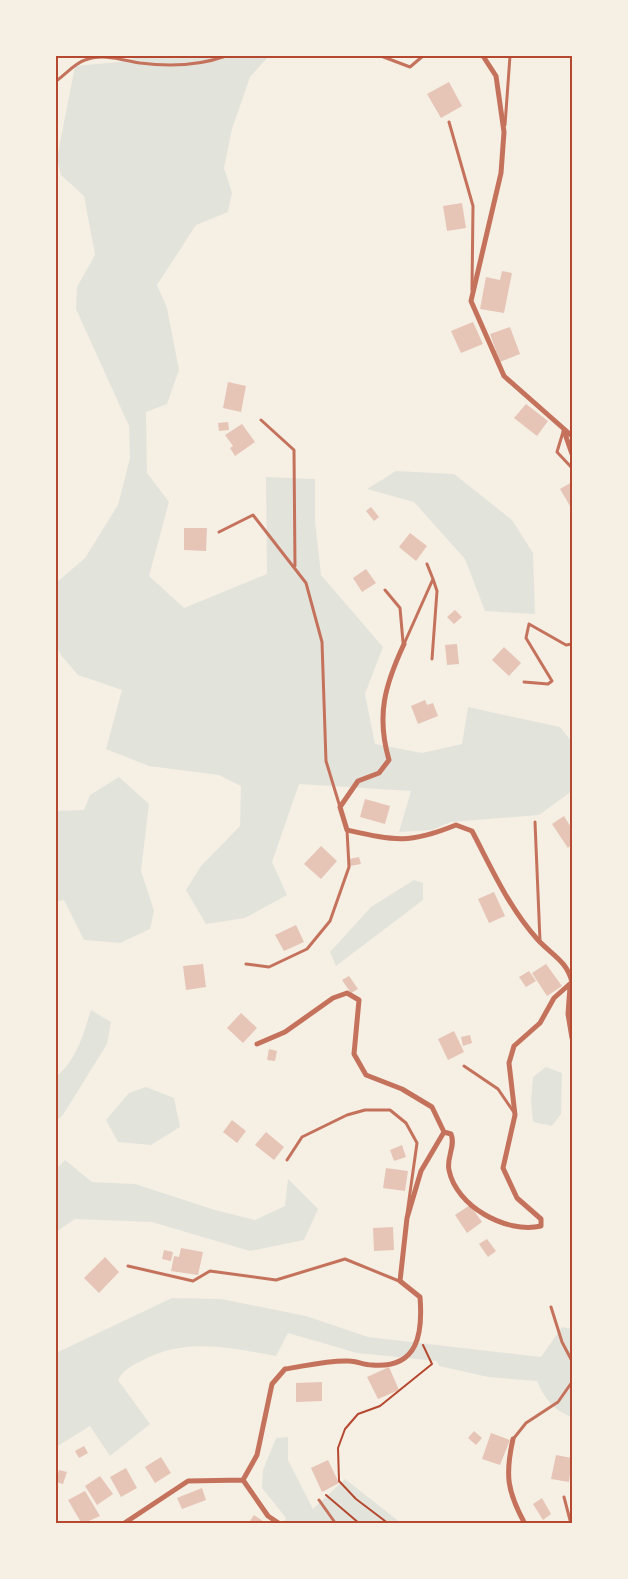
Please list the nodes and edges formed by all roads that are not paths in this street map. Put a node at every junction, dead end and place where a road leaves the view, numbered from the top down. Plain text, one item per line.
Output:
1 (226, 56) edge
2 (381, 56) edge
3 (423, 56) edge
4 (483, 56) edge
5 (510, 56) edge
6 (56, 81) edge
7 (449, 122) dead end
8 (504, 132) junction
9 (471, 301) junction
10 (261, 420) dead end
11 (564, 430) junction
12 (573, 436) edge
13 (573, 454) edge
14 (573, 468) edge
15 (219, 532) dead end
16 (427, 564) dead end
17 (295, 568) junction
18 (433, 579) junction
19 (385, 590) dead end
20 (404, 644) junction
21 (573, 644) edge
22 (432, 659) dead end
23 (524, 682) dead end
24 (340, 807) junction
25 (536, 822) dead end
26 (347, 830) junction
27 (541, 943) junction
28 (246, 964) dead end
29 (570, 987) junction
30 (573, 1038) edge
31 (257, 1044) dead end
32 (464, 1066) dead end
33 (515, 1115) junction
34 (444, 1132) junction
35 (287, 1160) dead end
36 (407, 1218) junction
37 (128, 1266) dead end
38 (400, 1281) junction
39 (551, 1307) dead end
40 (573, 1361) edge
41 (573, 1382) edge
42 (513, 1439) joint
43 (243, 1480) junction
44 (564, 1497) dead end
45 (319, 1500) road end
46 (123, 1524) edge
47 (280, 1524) edge
48 (336, 1524) edge
49 (525, 1524) edge
50 (571, 1524) edge

1 - 6 lane
2 - 3 lane
4 - 8 street
5 - 8 lane
7 - 9 lane
8 - 9 street
9 - 11 street
10 - 17 lane
11 - 12 street
11 - 13 street
11 - 14 lane
15 - 17 lane
16 - 18 lane
17 - 24 lane
18 - 20 lane
18 - 22 lane
19 - 20 lane
20 - 24 street
21 - 23 lane
24 - 26 street
25 - 27 lane
26 - 27 street
26 - 28 lane
27 - 29 street
29 - 30 street
29 - 33 street
31 - 34 street
32 - 33 lane
33 - 34 street
34 - 36 street
35 - 36 lane
36 - 38 street
37 - 38 lane
38 - 43 street
39 - 40 lane
41 - 42 lane
42 - 49 street
43 - 46 street
43 - 47 street
44 - 50 lane
45 - 48 lane

